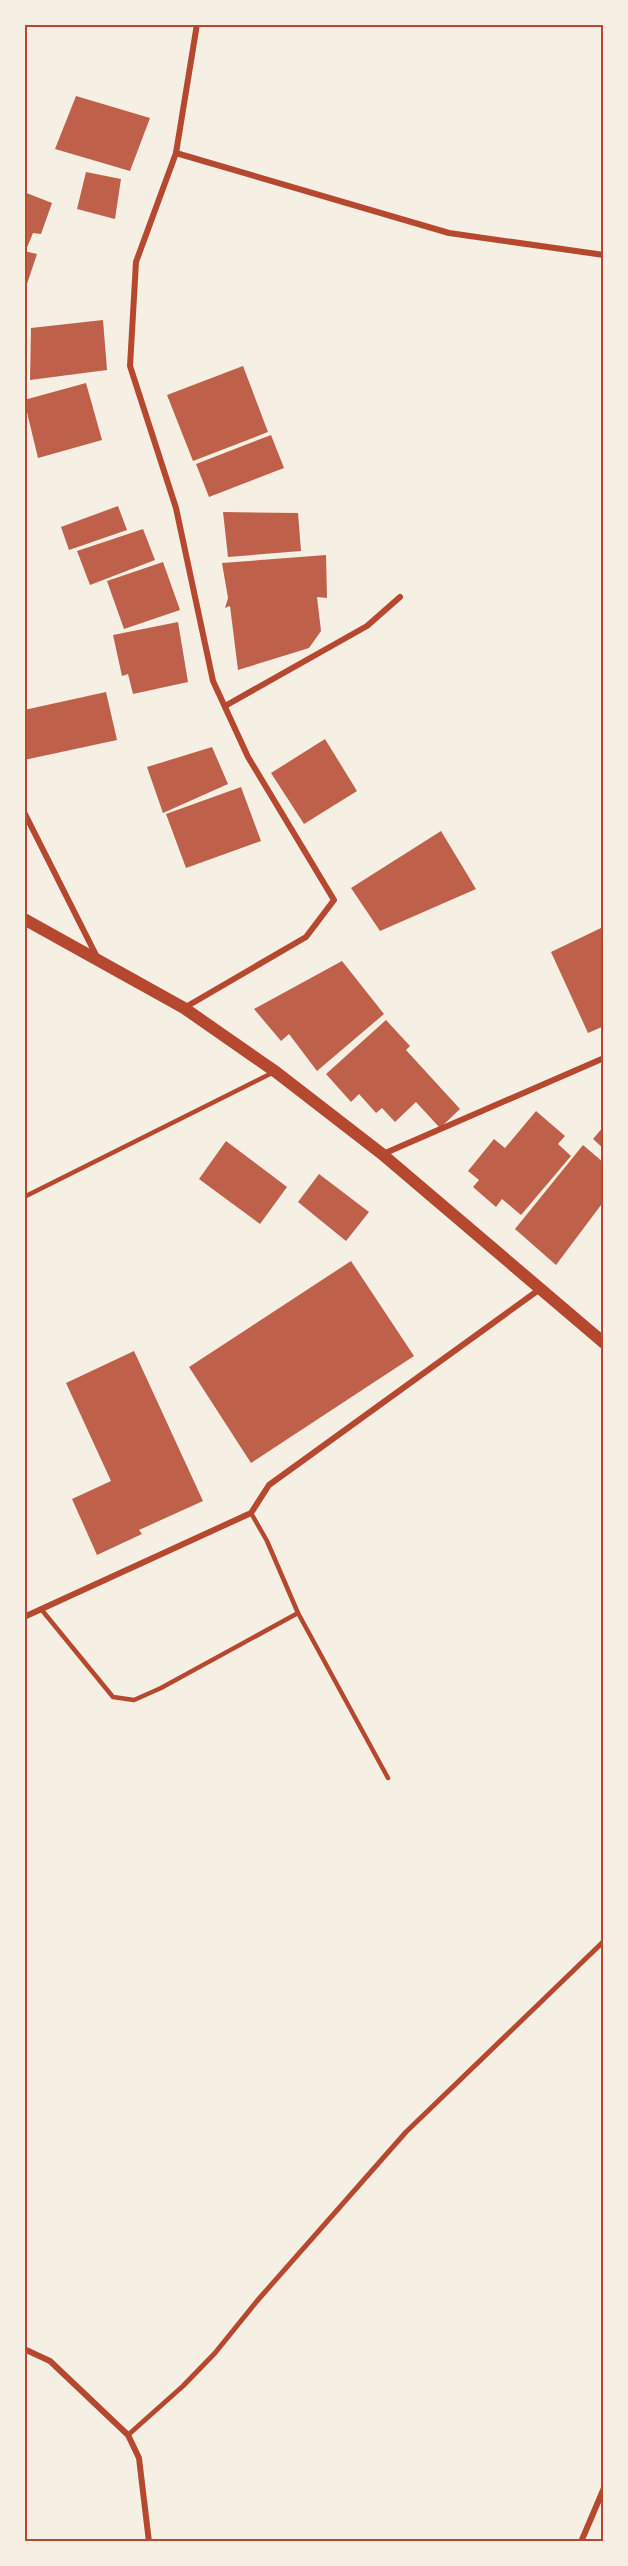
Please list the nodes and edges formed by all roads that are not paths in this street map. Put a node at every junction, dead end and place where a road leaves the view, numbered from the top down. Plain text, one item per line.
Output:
1 (197, 24) edge
2 (176, 153) junction
3 (604, 255) edge
4 (399, 597) dead end
5 (225, 706) junction
6 (24, 812) edge
7 (24, 919) edge
8 (100, 963) junction
9 (184, 1008) junction
10 (604, 1058) edge
11 (276, 1072) junction
12 (382, 1154) junction
13 (24, 1197) edge
14 (540, 1289) junction
15 (604, 1343) edge
16 (251, 1512) junction
17 (41, 1609) junction
18 (298, 1613) junction
19 (24, 1617) edge
20 (388, 1778) dead end
21 (604, 1941) edge
22 (24, 2349) edge
23 (128, 2435) junction
24 (604, 2488) edge
25 (149, 2542) edge
26 (581, 2542) edge

1 - 2 street
2 - 3 street
2 - 5 street
4 - 5 street
5 - 9 street
6 - 8 street
7 - 8 main road
8 - 9 main road
9 - 11 main road
10 - 12 street
11 - 12 main road
11 - 13 lane
12 - 14 main road
14 - 15 main road
14 - 16 street
16 - 17 street
16 - 18 lane
17 - 18 lane
17 - 19 street
18 - 20 lane
21 - 23 street
22 - 23 street
23 - 25 street
24 - 26 street

